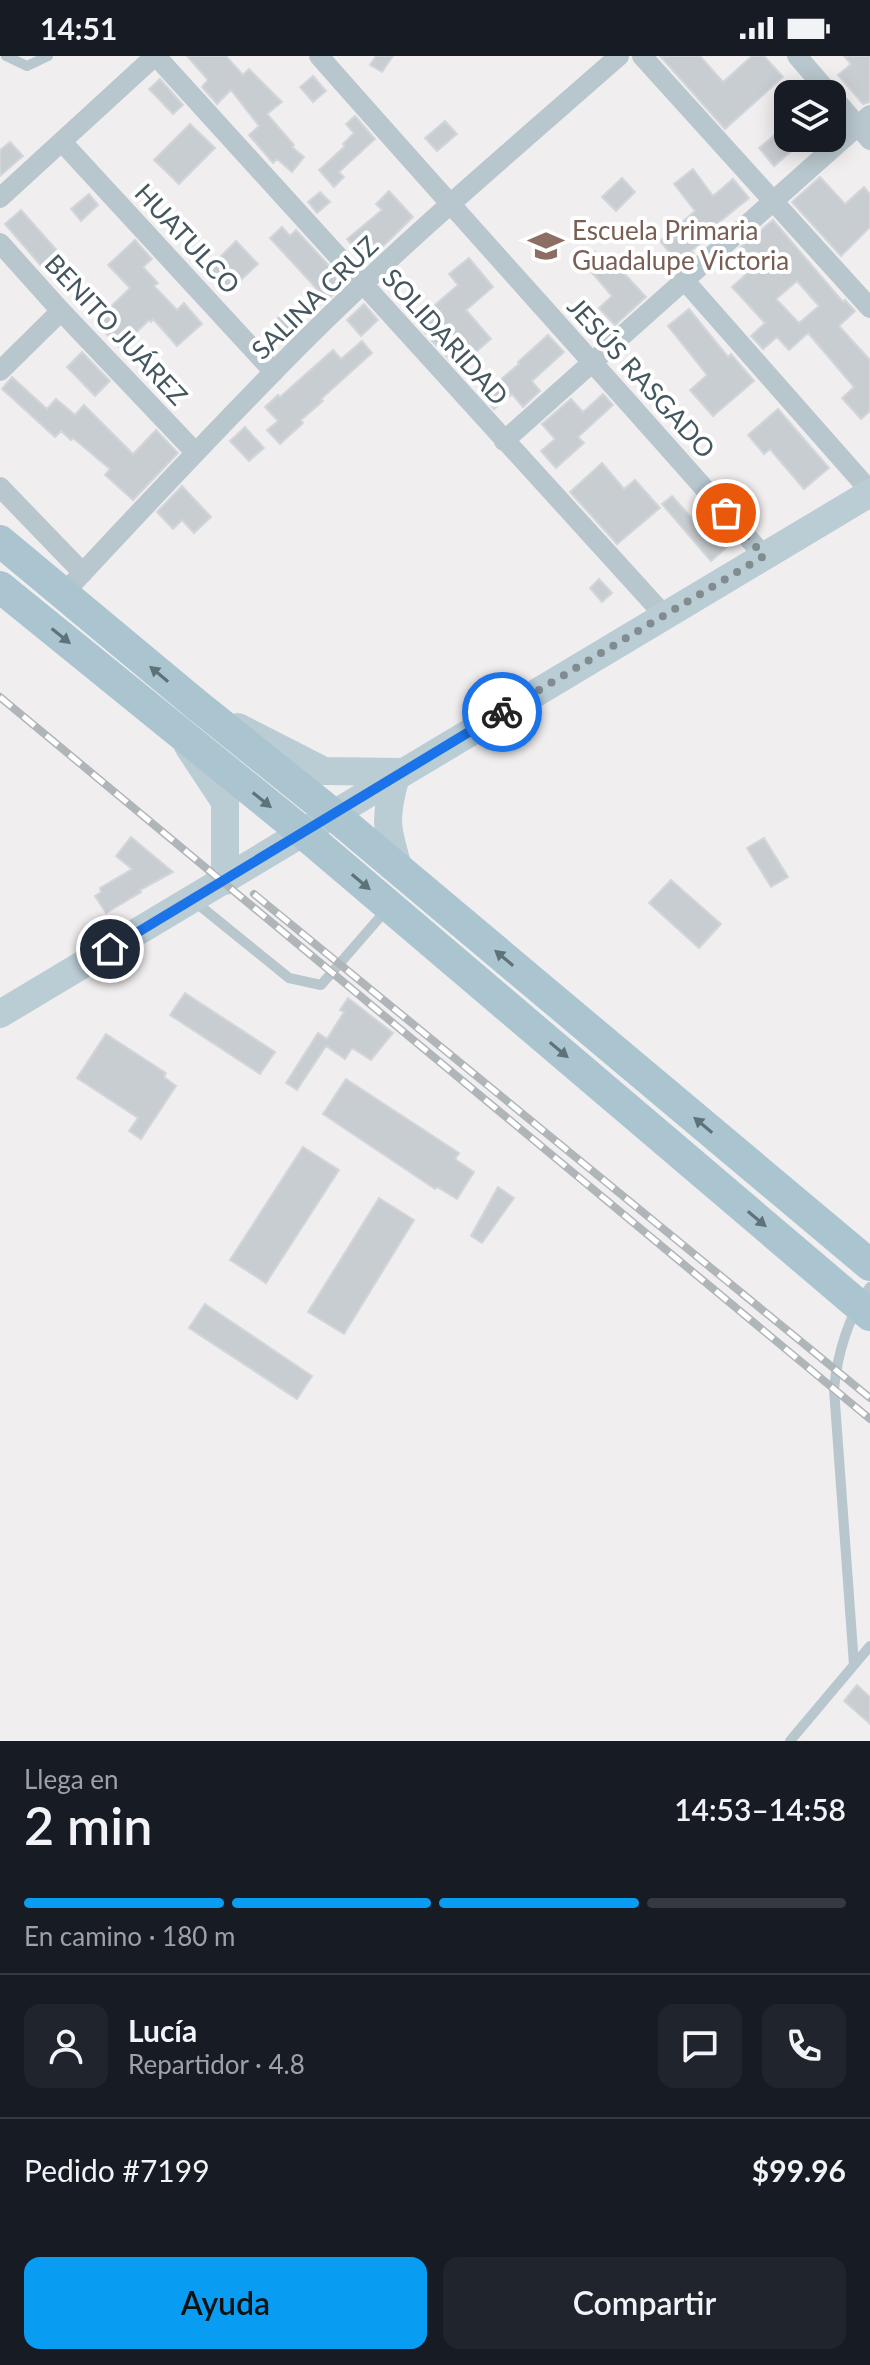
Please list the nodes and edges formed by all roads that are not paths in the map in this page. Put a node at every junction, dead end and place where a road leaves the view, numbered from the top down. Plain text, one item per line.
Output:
1 (6, 56) edge
2 (48, 56) edge
3 (156, 56) edge
4 (319, 56) edge
5 (619, 56) edge
6 (642, 56) edge
7 (797, 56) edge
8 (818, 80) edge
9 (846, 109) edge
10 (866, 127) edge
11 (62, 142) junction
12 (0, 198) edge
13 (775, 202) junction
14 (450, 205) junction
15 (0, 243) edge
16 (686, 282) junction
17 (364, 286) junction
18 (870, 308) edge
19 (61, 311) junction
20 (594, 362) junction
21 (0, 371) edge
22 (274, 372) junction
23 (504, 441) junction
24 (195, 452) junction
25 (0, 487) edge
26 (870, 492) edge
27 (0, 541) edge
28 (764, 556) junction
29 (73, 583) junction
30 (0, 587) edge
31 (664, 615) junction
32 (124, 645) junction
33 (102, 669) junction
34 (186, 717) junction
35 (399, 774) junction
36 (334, 815) junction
37 (301, 831) junction
38 (225, 881) junction
39 (401, 889) junction
40 (192, 900) junction
41 (0, 1014) edge
42 (870, 1265) edge
43 (866, 1302) edge
44 (870, 1646) edge
45 (854, 1665) junction
46 (790, 1741) edge

1 - 2 lane
3 - 11 street
3 - 17 street, SOLIDARIDAD
4 - 14 street, JESÚS RASGADO
5 - 14 street, SALINA CRUZ
6 - 13 street
7 - 8 street
9 - 10 street
10 - 13 street
11 - 12 street
11 - 22 street, HUATULCO
13 - 16 street
13 - 18 street
14 - 17 street, SALINA CRUZ
14 - 20 street, JESÚS RASGADO
15 - 19 street, BENITO JUÁREZ
16 - 20 street
16 - 26 street
17 - 22 street, SALINA CRUZ
17 - 23 street, SOLIDARIDAD
19 - 21 street
19 - 24 street, BENITO JUÁREZ
20 - 23 street
20 - 28 street, JESÚS RASGADO
22 - 24 street, SALINA CRUZ
23 - 31 street, SOLIDARIDAD
24 - 29 street, SALINA CRUZ
25 - 29 street
26 - 28 main road
27 - 29 main road
28 - 31 main road
29 - 32 main road
30 -> 33 main road
31 - 35 main road
32 - 33 main road
34 -> 32 main road
33 - 34 main road
34 - 35 main road
34 - 36 main road
34 -> 37 main road
34 - 38 main road
35 - 36 main road
35 - 39 main road
36 - 37 main road
36 - 39 main road
37 - 38 main road
37 -> 39 main road
38 - 40 main road
39 - 40 lane
42 -> 39 main road
39 -> 43 main road
40 - 41 main road
43 - 45 lane
44 - 45 lane
45 - 46 lane

